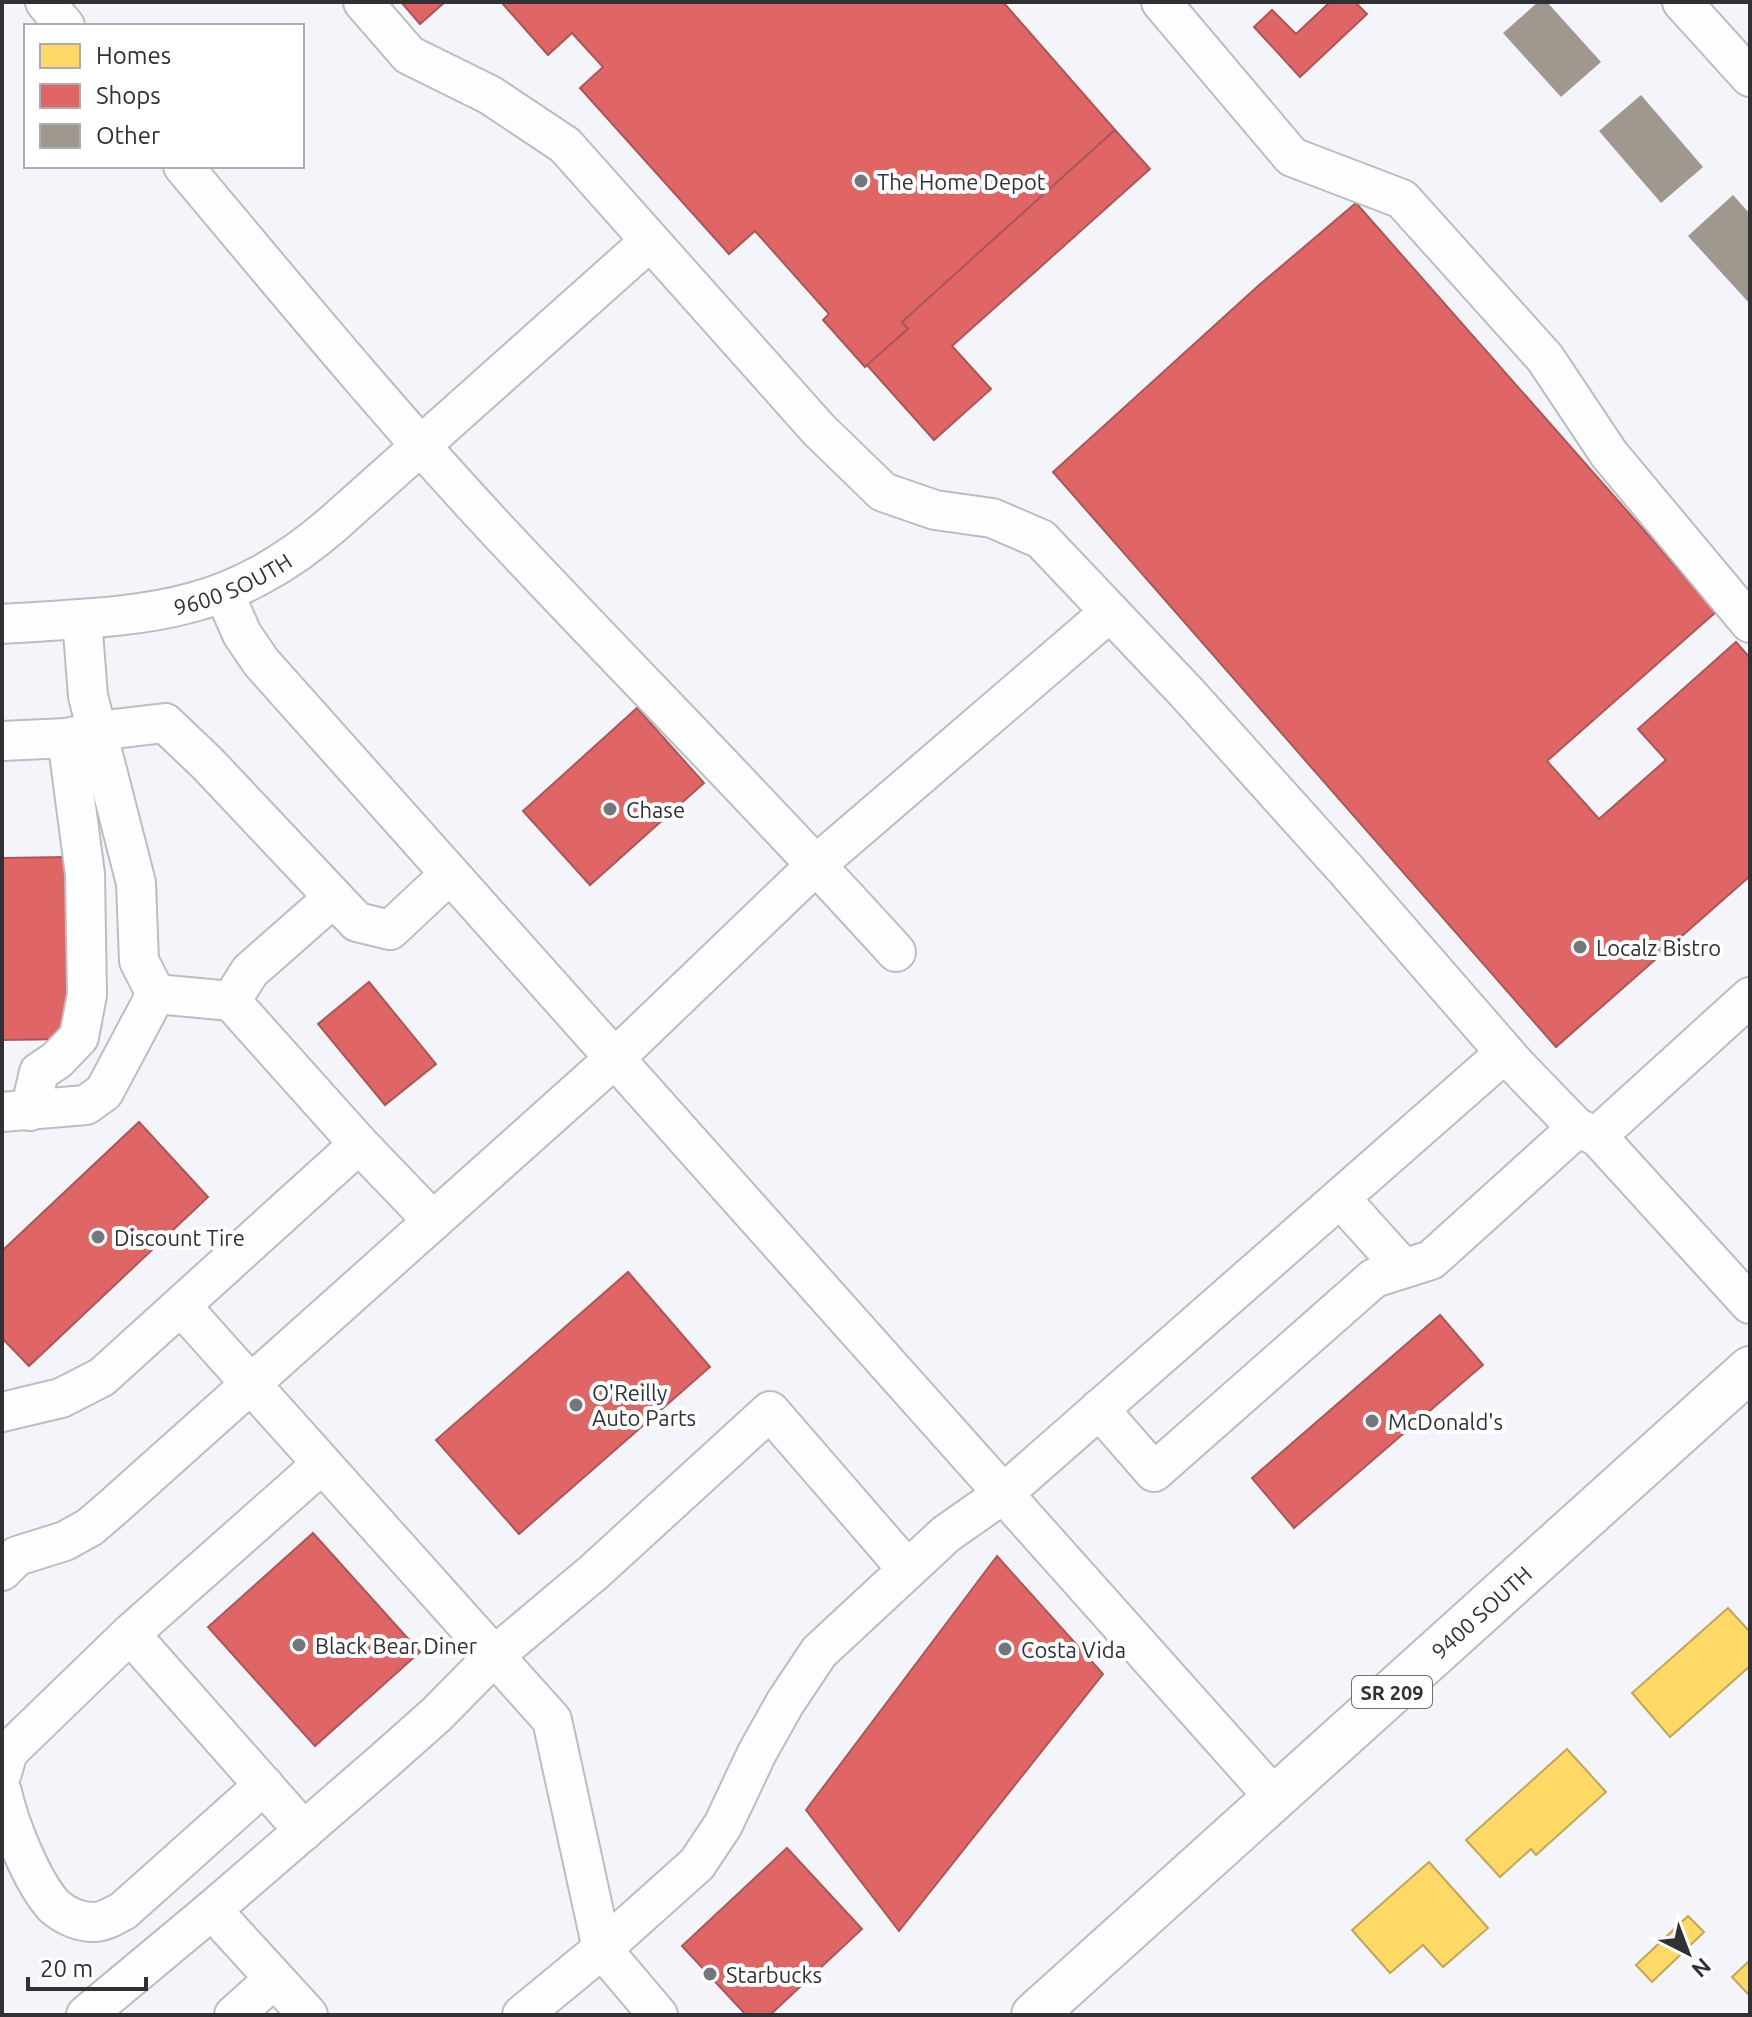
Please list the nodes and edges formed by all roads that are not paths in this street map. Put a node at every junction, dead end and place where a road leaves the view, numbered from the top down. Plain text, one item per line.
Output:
1 (45, 2) edge
2 (363, 2) edge
3 (1161, 2) edge
4 (1682, 2) edge
5 (63, 24) edge
6 (1750, 77) edge
7 (185, 168) edge
8 (650, 241) junction
9 (421, 446) junction
10 (224, 593) junction
11 (1110, 612) junction
12 (82, 619) junction
13 (1750, 623) edge
14 (2, 624) edge
15 (82, 734) junction
16 (2, 741) edge
17 (817, 864) junction
18 (450, 874) junction
19 (333, 898) junction
20 (896, 952) dead end
21 (156, 994) junction
22 (1750, 997) edge
23 (231, 1001) junction
24 (1505, 1053) junction
25 (615, 1058) junction
26 (16, 1112) edge
27 (1587, 1132) junction
28 (359, 1144) junction
29 (1340, 1198) junction
30 (433, 1221) junction
31 (1403, 1268) junction
32 (1750, 1304) edge
33 (181, 1306) junction
34 (1750, 1369) edge
35 (251, 1384) junction
36 (1099, 1409) junction
37 (2, 1412) edge
38 (322, 1464) junction
39 (1003, 1494) junction
40 (7, 1557) edge
41 (907, 1569) junction
42 (130, 1634) junction
43 (494, 1656) junction
44 (2, 1773) edge
45 (264, 1785) junction
46 (2, 1792) edge
47 (1275, 1798) junction
48 (304, 1831) junction
49 (212, 1910) junction
50 (602, 1949) junction
51 (274, 1979) junction
52 (86, 2015) edge
53 (234, 2015) edge
54 (308, 2015) edge
55 (522, 2015) edge
56 (658, 2015) edge
57 (1034, 2015) edge

1 - 5 street
2 - 8 street
3 - 13 street
4 - 6 street
7 - 9 street
8 - 9 street, 9600 SOUTH
8 - 11 street
9 - 10 street, 9600 SOUTH
9 - 17 street
10 - 12 street, 9600 SOUTH
10 - 18 street
11 - 17 street
11 - 24 street
12 - 14 street, 9600 SOUTH
12 - 15 street
15 - 16 street
15 - 19 street
15 - 21 street
15 - 26 street
17 - 20 street
17 - 25 street
18 - 19 street
18 - 25 street
19 - 23 street
21 - 23 street
21 - 26 street
22 - 27 street
23 - 28 street
24 - 27 street
24 - 29 street
25 - 30 street
25 - 39 street
27 - 31 street
27 - 32 street
28 - 30 street
28 - 33 street
29 - 31 street
29 - 36 street
30 - 35 street
31 - 36 street
33 - 35 street
33 - 37 street
34 - 47 main road, 9400 SOUTH / SR 209
35 - 38 street
35 - 40 street
36 - 39 street
38 - 42 street
38 - 43 street
39 - 41 street
39 - 47 street
41 - 43 street
41 - 50 street
42 - 44 street
42 - 45 street
43 - 48 street
43 - 50 street
45 - 46 street
45 - 48 street
47 - 57 main road, 9400 SOUTH / SR 209
48 - 49 street
49 - 51 street
49 - 52 street
50 - 55 street
50 - 56 street
51 - 53 street
51 - 54 street

